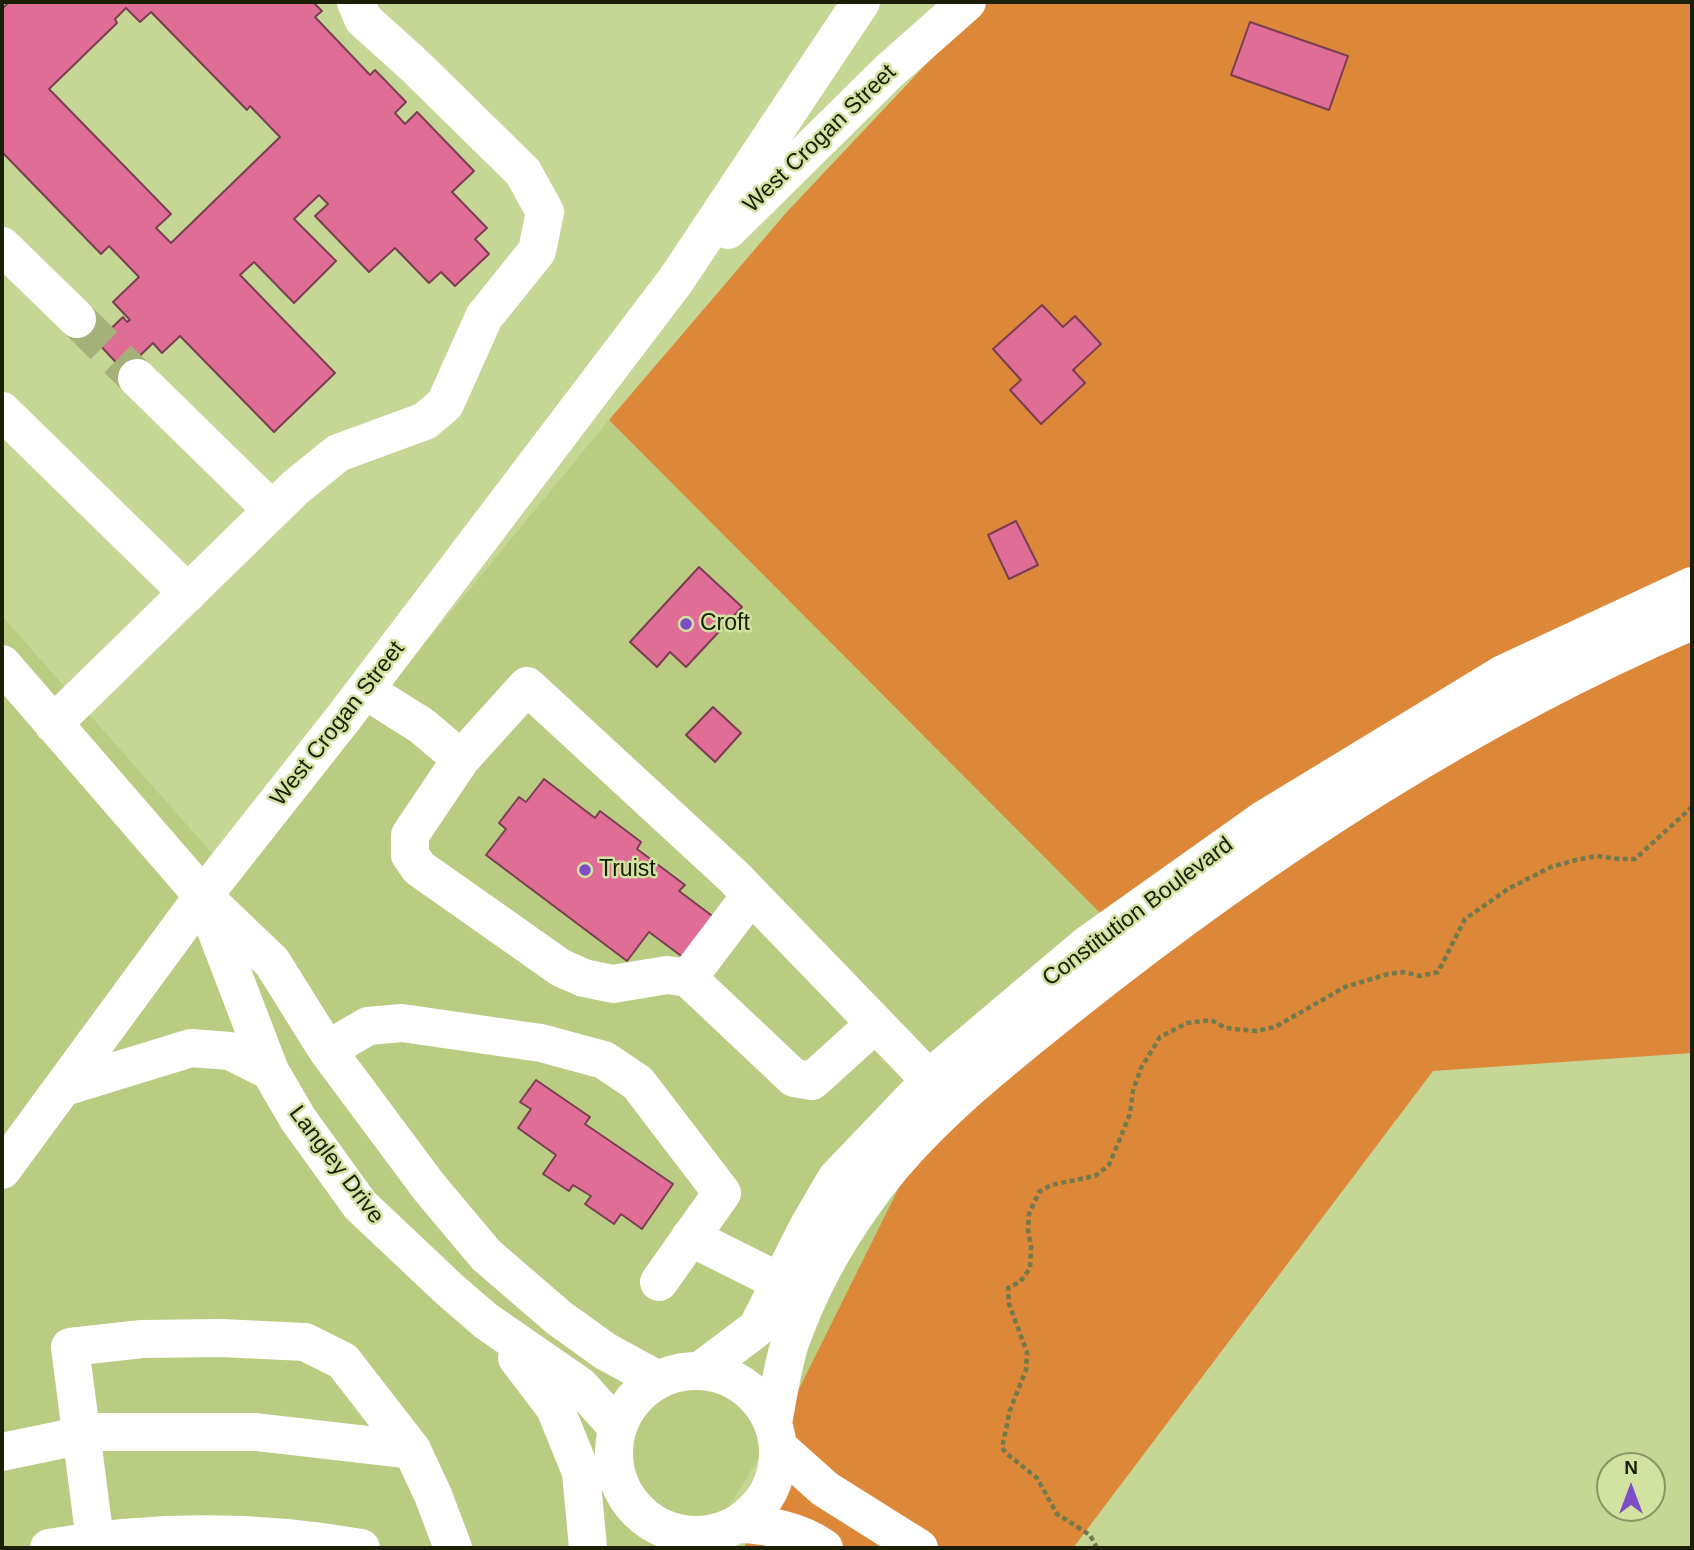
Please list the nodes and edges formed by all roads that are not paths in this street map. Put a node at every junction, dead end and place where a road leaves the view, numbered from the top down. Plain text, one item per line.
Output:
1 (356, 2) edge
2 (861, 2) edge
3 (967, 2) edge
4 (2, 246) edge
5 (676, 280) junction
6 (76, 320) tunnel mouth
7 (137, 378) tunnel mouth
8 (2, 411) edge
9 (272, 510) junction
10 (1692, 586) edge
11 (188, 593) junction
12 (1692, 621) edge
13 (2, 664) edge
14 (365, 690) junction
15 (53, 724) junction
16 (461, 759) junction
17 (751, 895) junction
18 (203, 896) junction
19 (688, 978) junction
20 (875, 1024) junction
21 (327, 1050) junction
22 (270, 1071) junction
23 (930, 1080) junction
24 (64, 1087) junction
25 (2, 1170) edge
26 (690, 1237) junction
27 (659, 1282) dead end
28 (780, 1282) junction
29 (486, 1321) junction
30 (700, 1371) junction
31 (658, 1380) junction
32 (617, 1427) junction
33 (775, 1435) junction
34 (81, 1437) junction
35 (412, 1450) junction
36 (2, 1452) edge
37 (738, 1524) junction
38 (638, 1532) edge
39 (691, 1542) edge
40 (96, 1544) edge
41 (49, 1548) edge
42 (361, 1548) edge
43 (453, 1548) edge
44 (588, 1548) edge
45 (824, 1548) edge
46 (919, 1548) edge

1 - 9 street
2 - 5 street, West Crogan Street
3 - 5 street, West Crogan Street
4 - 6 street
5 - 14 street, West Crogan Street
7 - 9 street
8 - 11 street
9 - 11 street
10 - 23 street, Constitution Boulevard
11 - 15 street
12 - 33 street, Constitution Boulevard
13 - 15 street, Langley Drive
14 - 16 street
14 - 18 street, West Crogan Street
15 - 18 street, Langley Drive
16 - 17 street
16 - 19 street
17 - 19 street
17 - 20 street
18 - 21 street, Langley Drive
18 - 22 street, Langley Drive
18 - 24 street, West Crogan Street
19 - 20 street
20 - 23 street
21 - 26 street
21 - 31 street, Langley Drive
22 - 24 street
22 - 29 street, Langley Drive
23 - 28 street, Constitution Boulevard
24 - 25 street, West Crogan Street
26 - 27 street
26 - 28 street
28 - 30 street, Constitution Boulevard
29 - 32 street, Langley Drive
29 - 44 street
30 - 31 street
30 - 33 street
31 - 32 street
32 - 38 street
33 - 37 street
33 - 46 street
34 - 35 street
34 - 35 street
34 - 36 street
34 - 40 street
35 - 43 street
37 - 39 street
37 - 45 street
38 - 39 street
40 - 41 street
40 - 42 street

